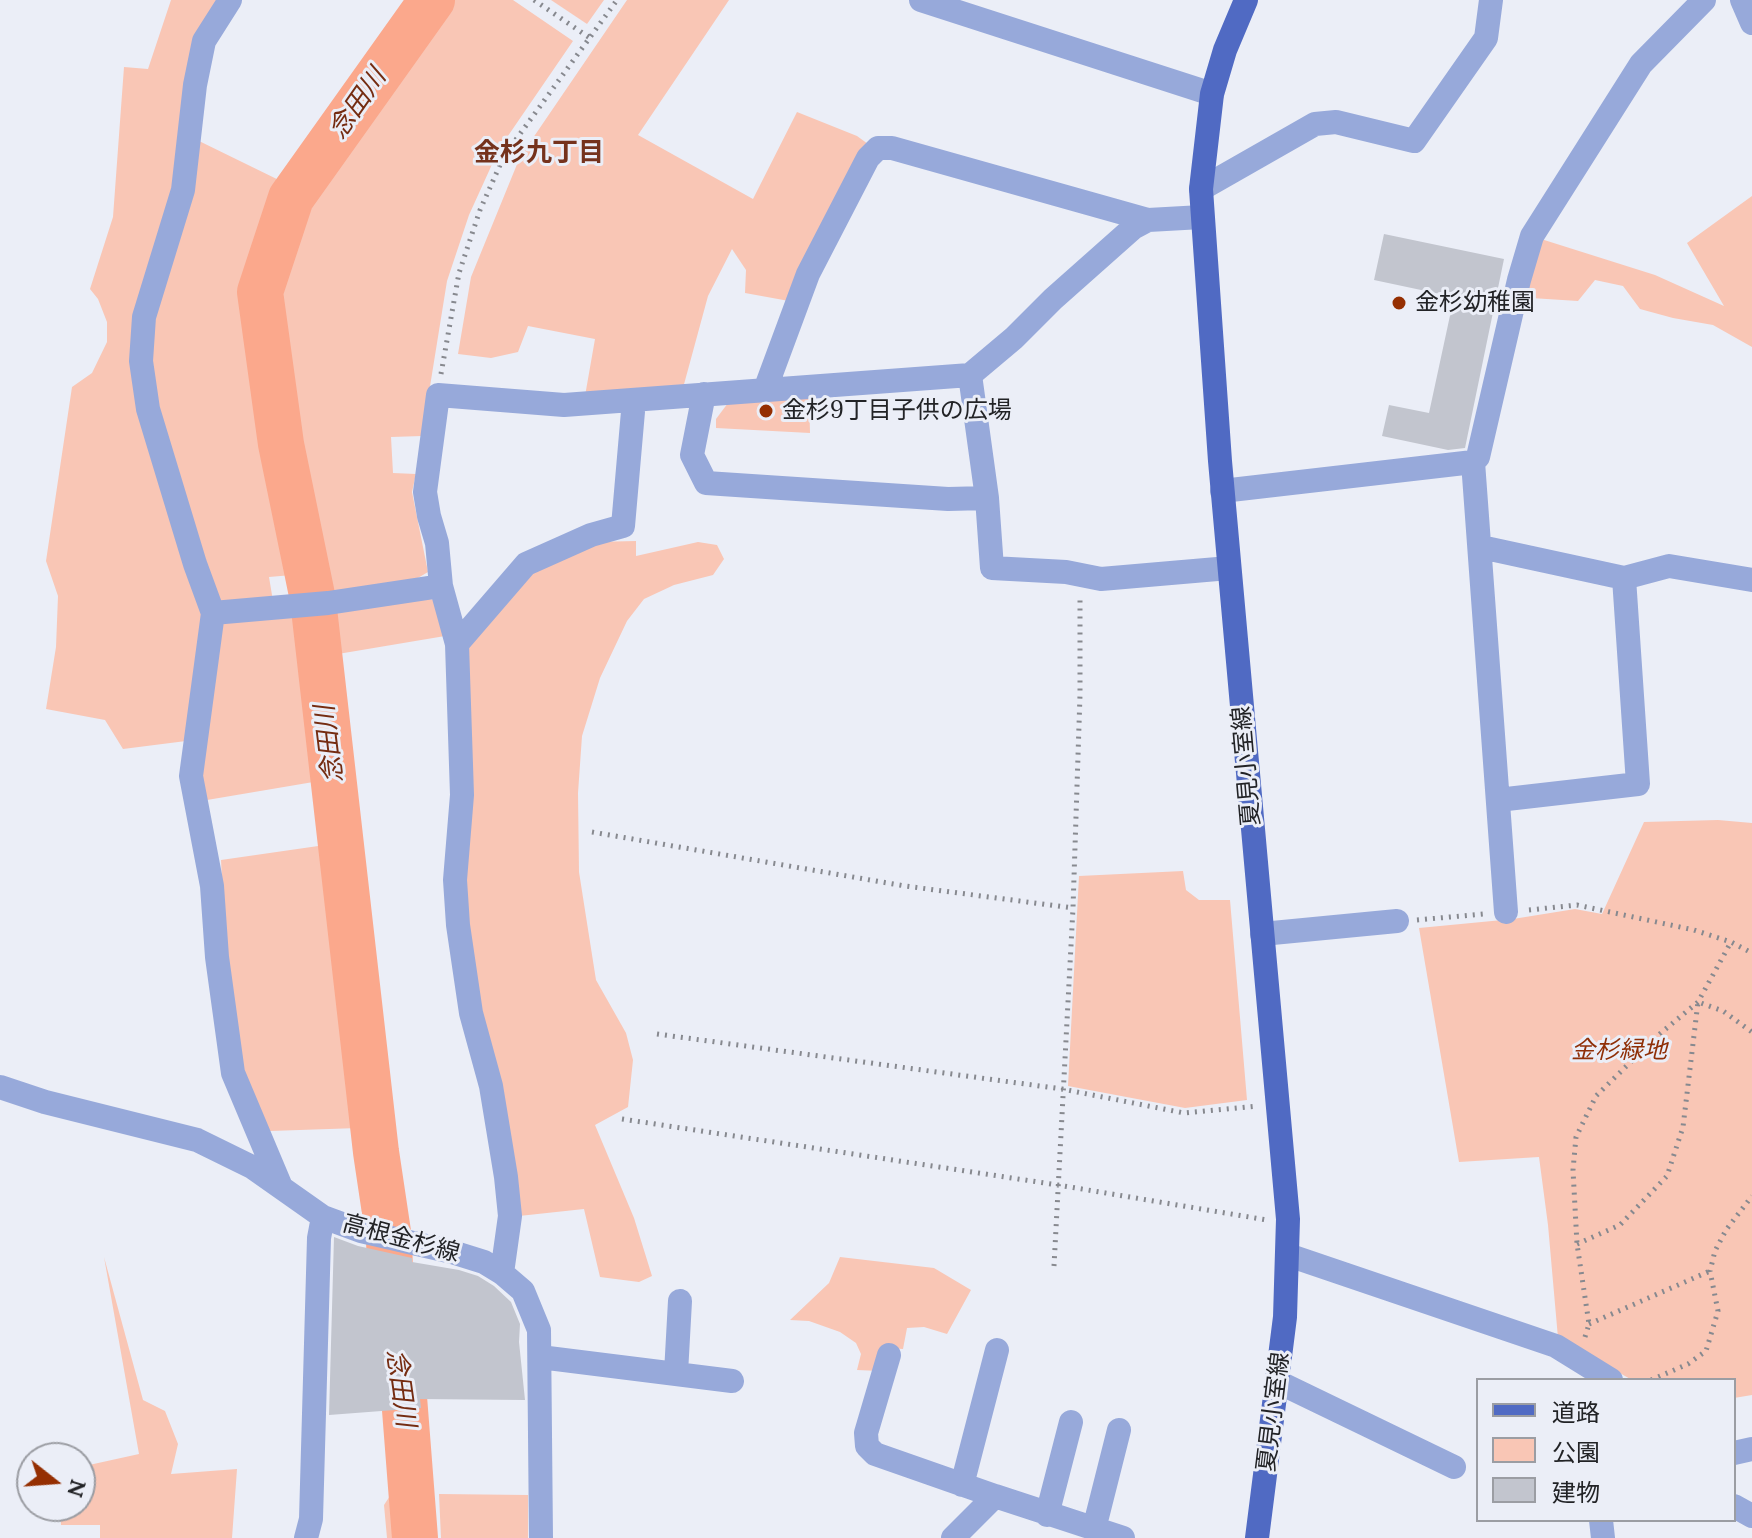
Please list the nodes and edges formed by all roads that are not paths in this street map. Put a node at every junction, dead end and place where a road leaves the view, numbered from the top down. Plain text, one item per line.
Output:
1 (230, 0) edge
2 (921, 0) edge
3 (1246, 0) edge
4 (1491, 0) edge
5 (1704, 0) edge
6 (1742, 0) edge
7 (1752, 23) edge
8 (1212, 94) junction
9 (1201, 189) junction
10 (1202, 217) junction
11 (1148, 220) junction
12 (970, 375) junction
13 (765, 390) junction
14 (704, 394) junction
15 (634, 400) junction
16 (1473, 462) junction
17 (1222, 491) junction
18 (987, 498) junction
19 (1481, 547) junction
20 (1229, 568) junction
21 (1624, 578) junction
22 (1752, 580) edge
23 (441, 586) junction
24 (213, 613) junction
25 (457, 644) junction
26 (1498, 800) junction
27 (1506, 912) road end
28 (1397, 921) road end
29 (1262, 934) junction
30 (6, 1096) edge
31 (281, 1187) junction
32 (332, 1220) junction
33 (1288, 1255) junction
34 (493, 1268) junction
35 (680, 1301) dead end
36 (997, 1350) dead end
37 (889, 1355) dead end
38 (540, 1357) junction
39 (676, 1373) junction
40 (1608, 1378) edge
41 (732, 1381) dead end
42 (1278, 1382) junction
43 (1071, 1422) dead end
44 (1119, 1430) dead end
45 (1454, 1467) dead end
46 (962, 1485) junction
47 (995, 1496) junction
48 (1047, 1515) junction
49 (1094, 1529) junction
50 (306, 1538) edge
51 (541, 1538) edge
52 (953, 1538) edge
53 (1123, 1538) edge
54 (1257, 1538) edge

1 - 24 street
2 - 8 street
3 - 8 main road, 夏見小室線
4 - 9 street
5 - 16 street
6 - 7 street
8 - 9 main road, 夏見小室線
9 - 10 main road, 夏見小室線
10 - 11 street
10 - 17 main road, 夏見小室線
11 - 12 street
11 - 13 street
12 - 13 street
12 - 18 street
13 - 14 street
14 - 15 street
14 - 18 street
15 - 23 street
15 - 25 street
16 - 17 street
16 - 19 street
17 - 20 main road, 夏見小室線
18 - 20 street
19 - 21 street
19 - 26 street
20 - 29 main road, 夏見小室線
21 - 22 street
21 - 26 street
23 - 24 street
23 - 25 street
24 - 31 street
25 - 34 street
26 - 27 street
28 - 29 street
29 - 33 main road, 夏見小室線
30 - 31 street, 高根金杉線
31 - 32 street, 高根金杉線
32 - 34 street, 高根金杉線
32 - 50 street
33 - 40 street
33 - 42 main road, 夏見小室線
34 - 38 street
35 - 39 street
36 - 46 street
37 - 46 street
38 - 39 street
38 - 51 street
39 - 41 street
42 - 45 street
42 - 54 main road, 夏見小室線
43 - 48 street
44 - 49 street
46 - 47 street
47 - 48 street
47 - 52 street
48 - 49 street
49 - 53 street

